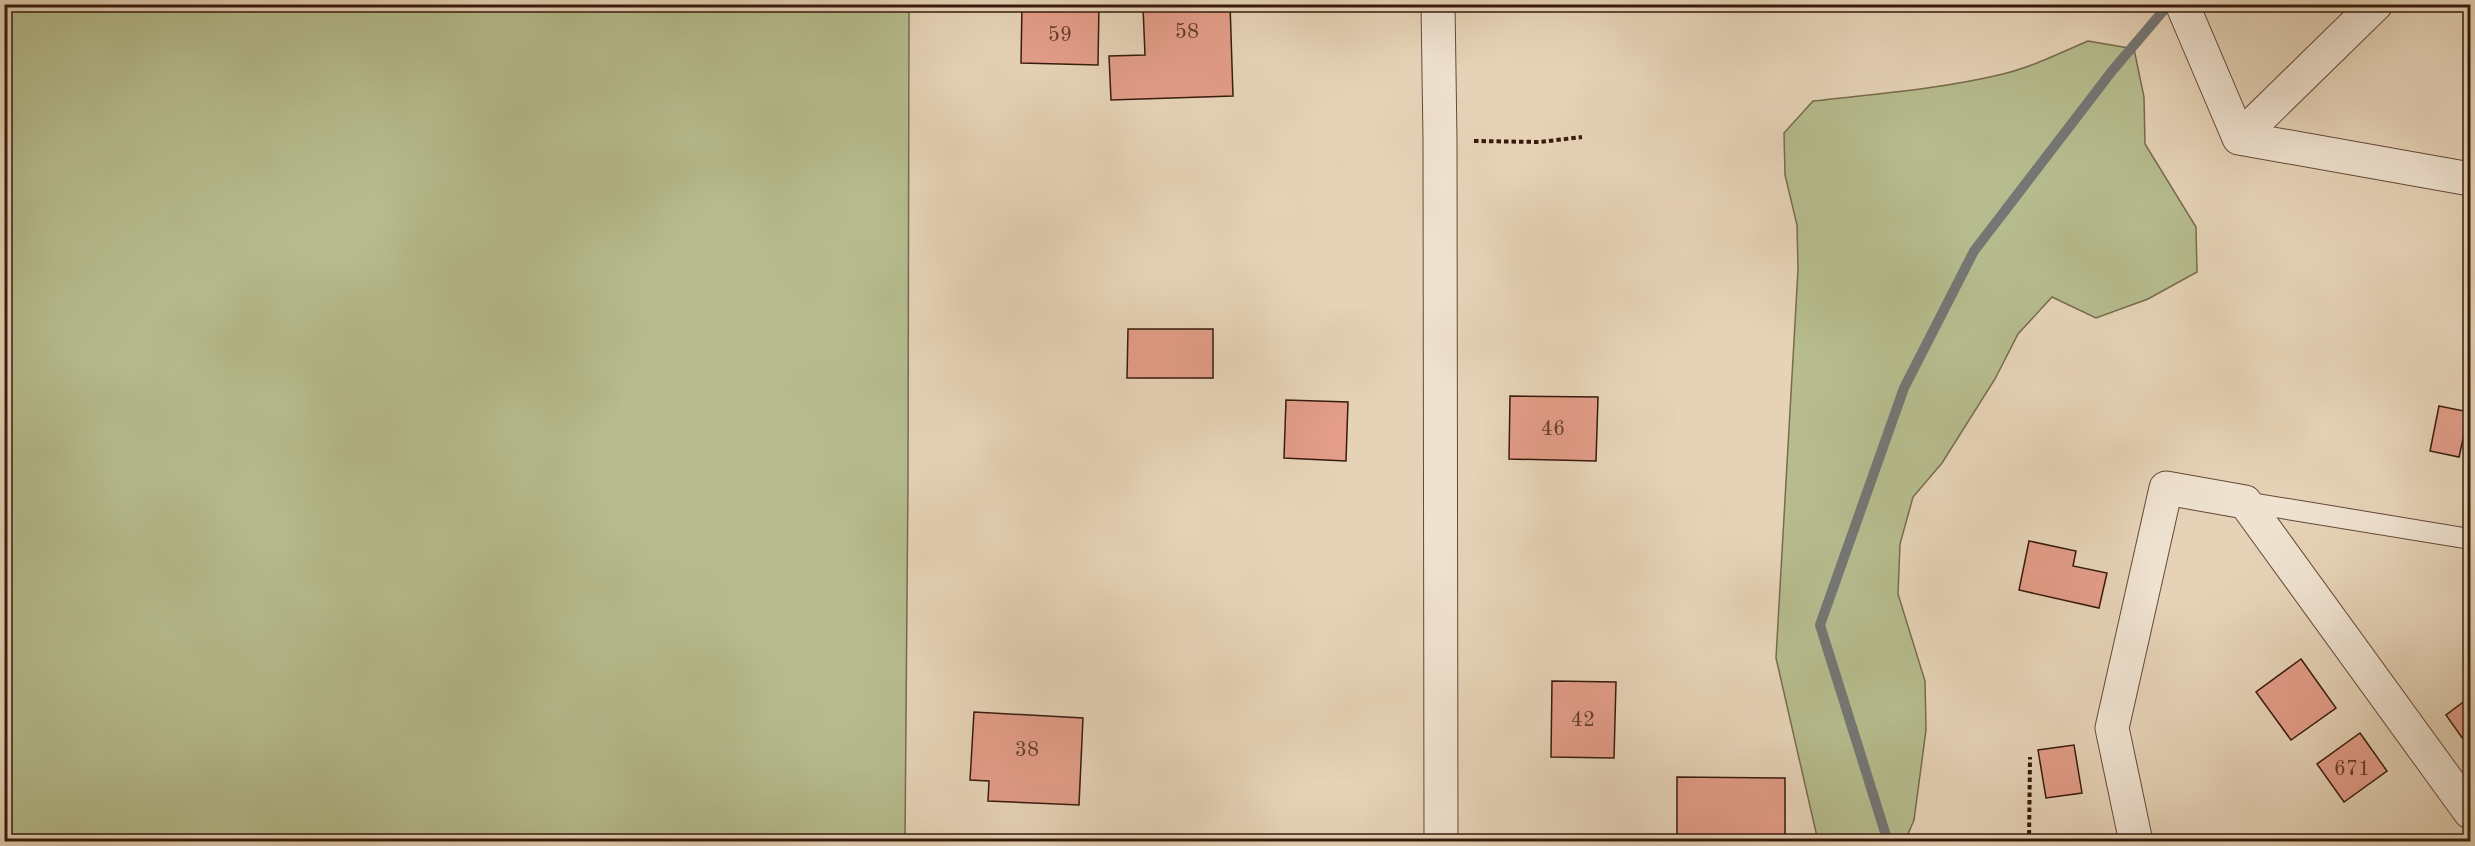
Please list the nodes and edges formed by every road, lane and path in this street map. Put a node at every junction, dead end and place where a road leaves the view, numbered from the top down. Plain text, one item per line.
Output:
1 (1438, 4) edge
2 (2182, 4) edge
3 (2376, 4) edge
4 (1582, 136) dead end
5 (2239, 138) junction
6 (1440, 140) junction
7 (2470, 179) edge
8 (2245, 502) junction
9 (2470, 539) edge
10 (2030, 758) dead end
11 (2470, 812) edge
12 (1441, 842) edge
13 (2029, 842) edge
14 (2136, 842) edge

1 - 6 street
2 - 5 street
3 - 5 street
4 - 6 path
5 - 7 street
6 - 12 street
8 - 9 lane
8 - 11 street
8 - 14 street
10 - 13 path

